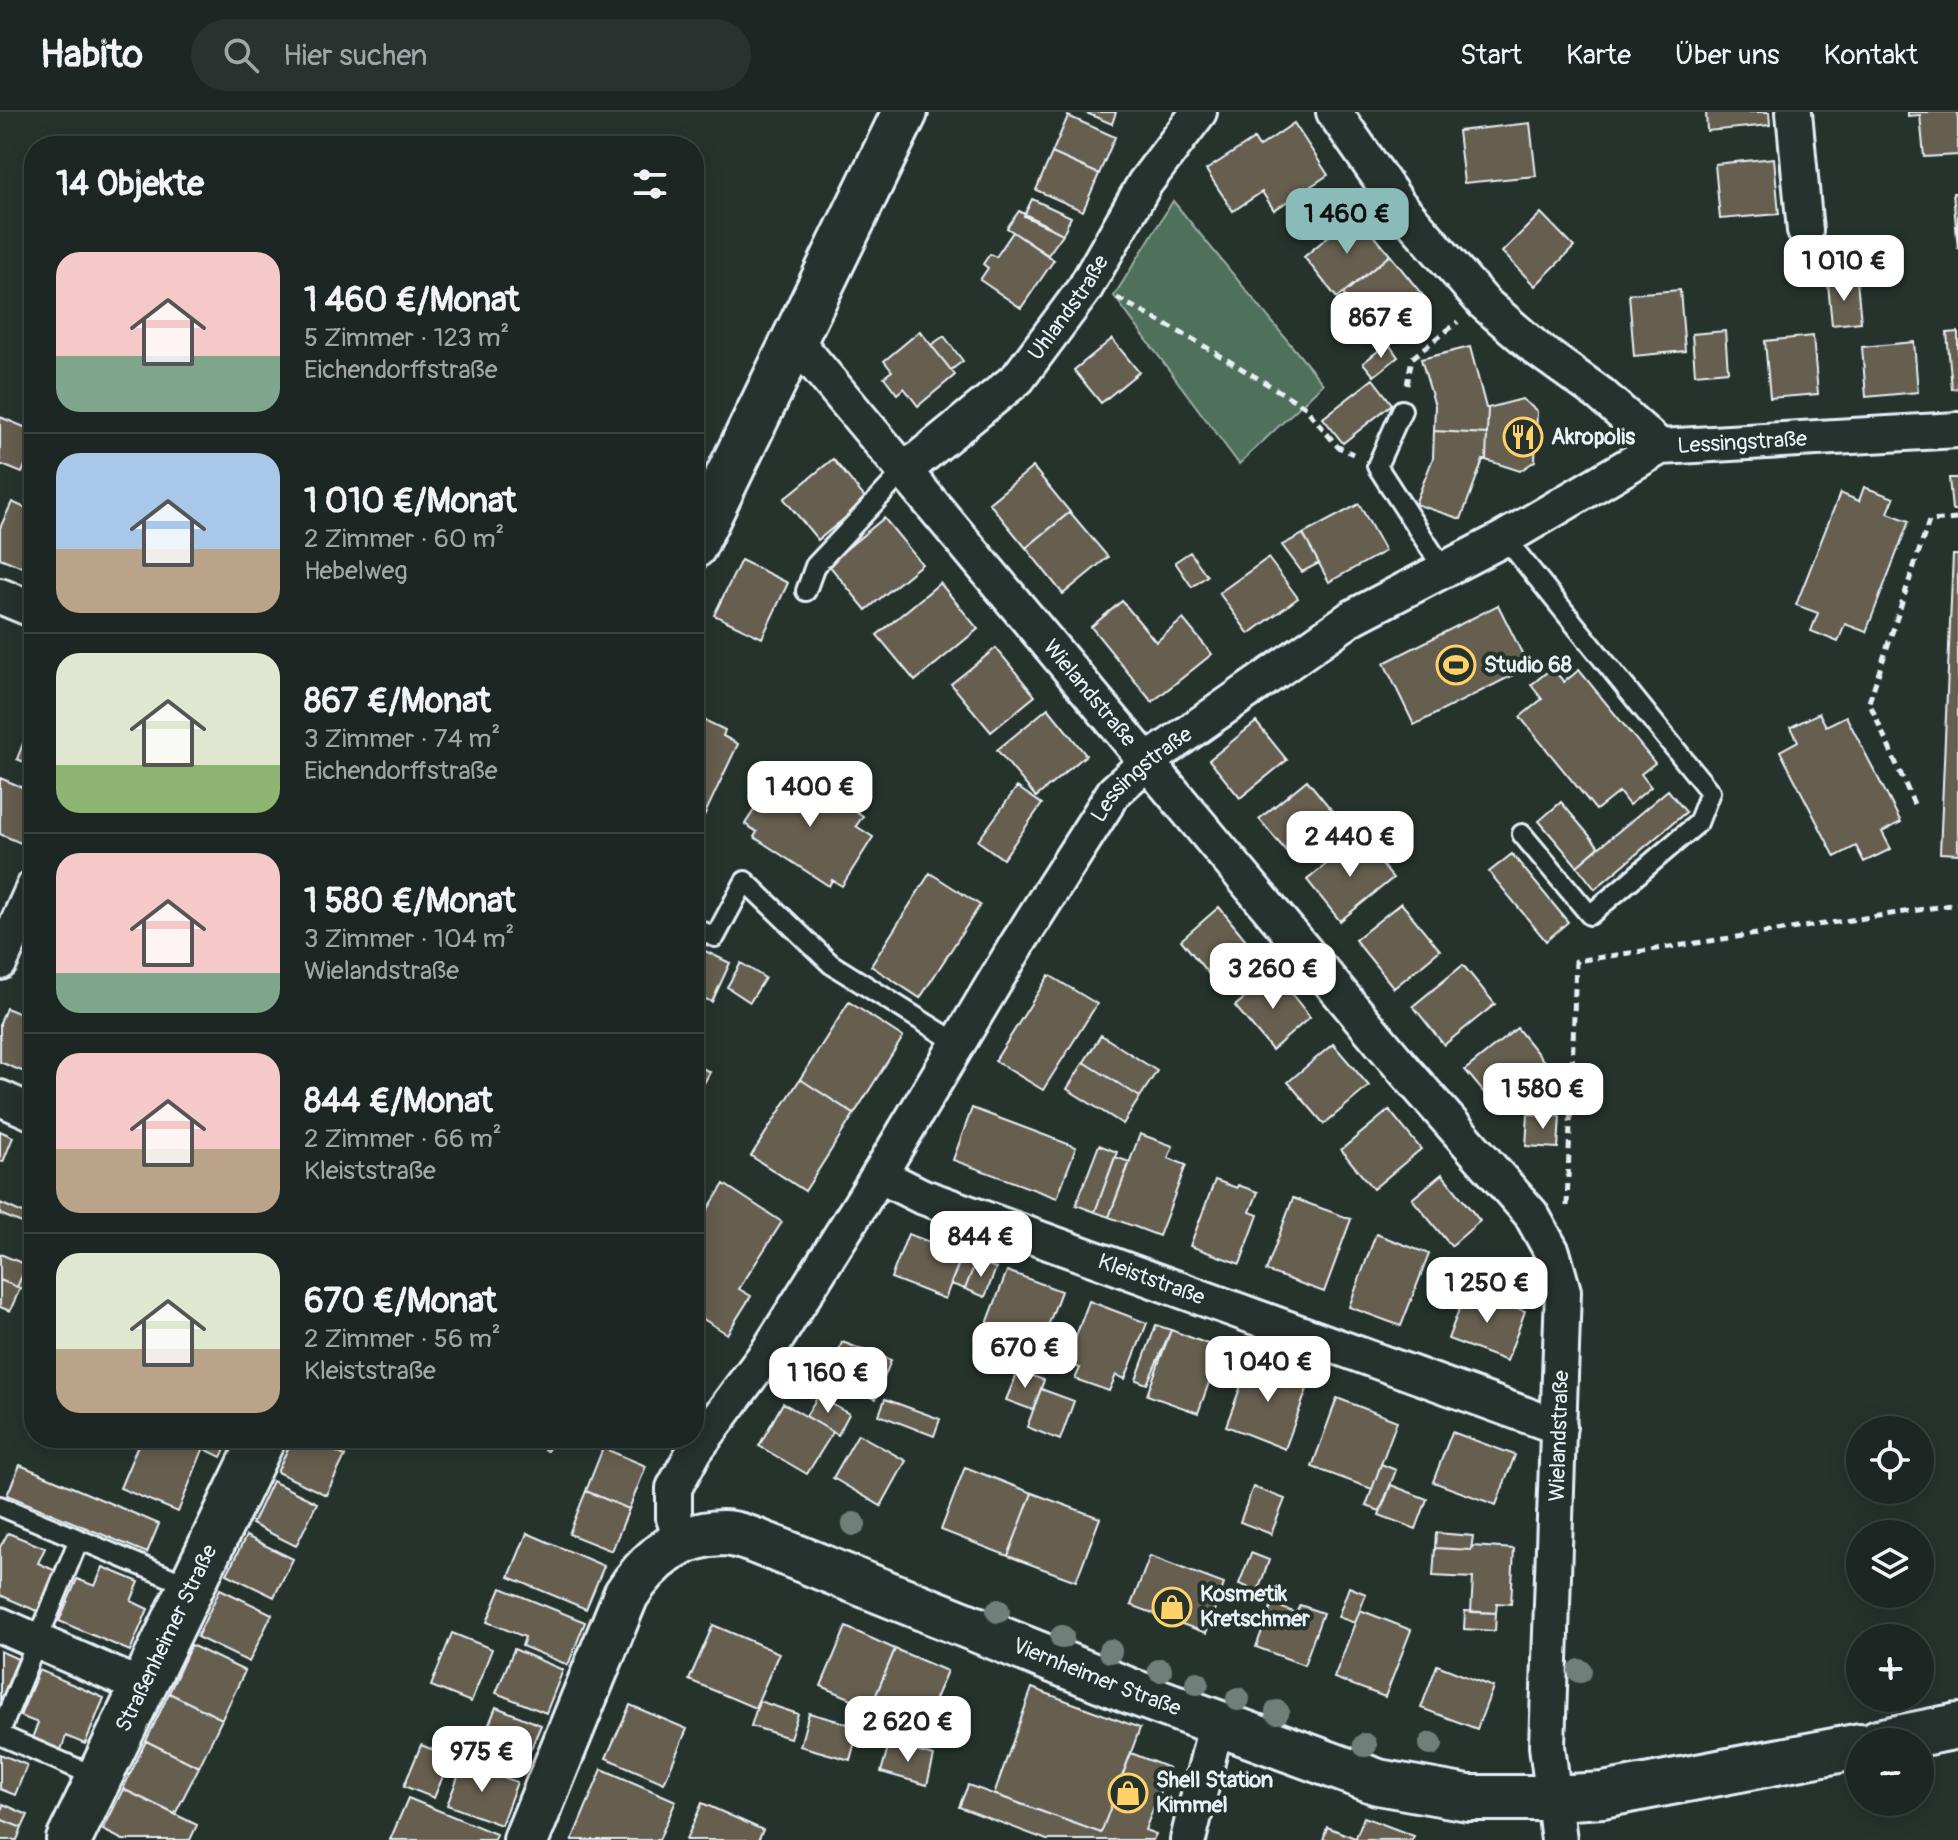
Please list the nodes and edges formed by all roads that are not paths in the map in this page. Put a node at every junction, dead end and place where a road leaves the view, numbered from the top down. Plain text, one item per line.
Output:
1 (905, 112) edge
2 (1199, 112) edge
3 (1334, 112) edge
4 (1794, 112) edge
5 (1805, 231) dead end
6 (795, 340) junction
7 (1402, 410) dead end
8 (1958, 430) edge
9 (1660, 447) junction
10 (904, 471) junction
11 (704, 526) edge
12 (1505, 538) junction
13 (1444, 570) junction
14 (806, 591) dead end
15 (0, 596) edge
16 (24, 606) edge
17 (1148, 761) junction
18 (1522, 834) dead end
19 (24, 909) edge
20 (704, 932) edge
21 (0, 962) edge
22 (959, 1044) junction
23 (0, 1098) edge
24 (24, 1109) edge
25 (879, 1175) junction
26 (704, 1423) edge
27 (1559, 1427) junction
28 (258, 1448) edge
29 (684, 1448) edge
30 (0, 1506) edge
31 (79, 1539) junction
32 (682, 1543) junction
33 (190, 1586) junction
34 (0, 1625) edge
35 (37, 1641) junction
36 (142, 1687) junction
37 (1216, 1725) junction
38 (1958, 1726) edge
39 (1934, 1731) edge
40 (0, 1734) edge
41 (1846, 1749) edge
42 (99, 1778) junction
43 (1556, 1819) edge
44 (69, 1840) edge
45 (526, 1840) edge
46 (1188, 1840) edge

1 - 6 main road
2 - 10 street, Uhlandstraße
3 - 9 street
4 - 5 street
6 - 10 street, Wielandstraße
6 - 11 main road
7 - 13 lane
8 - 9 street, Lessingstraße
9 - 12 street, Lessingstraße
10 - 14 lane
10 - 17 street, Wielandstraße
12 - 13 street, Lessingstraße
12 - 18 lane
13 - 17 street, Lessingstraße
15 - 16 street
17 - 22 street, Lessingstraße
17 - 27 street, Wielandstraße
19 - 21 street
20 - 22 lane
22 - 25 street, Lessingstraße
23 - 24 street
25 - 26 street, Lessingstraße
25 - 27 street, Kleiststraße
27 - 43 street, Wielandstraße
28 - 33 main road, Straßenheimer Straße
29 - 32 street, Lessingstraße
30 - 31 lane
31 - 33 lane
31 - 35 lane
32 - 37 main road, Viernheimer Straße
32 - 45 main road, Viernheimer Straße
33 - 36 main road, Straßenheimer Straße
34 - 35 street
35 - 36 street
35 - 40 lane
36 - 42 main road, Straßenheimer Straße
37 - 43 main road, Viernheimer Straße
37 - 46 street
38 - 39 main road
40 - 42 lane
41 - 43 main road, Viernheimer Straße
42 - 44 main road, Straßenheimer Straße

